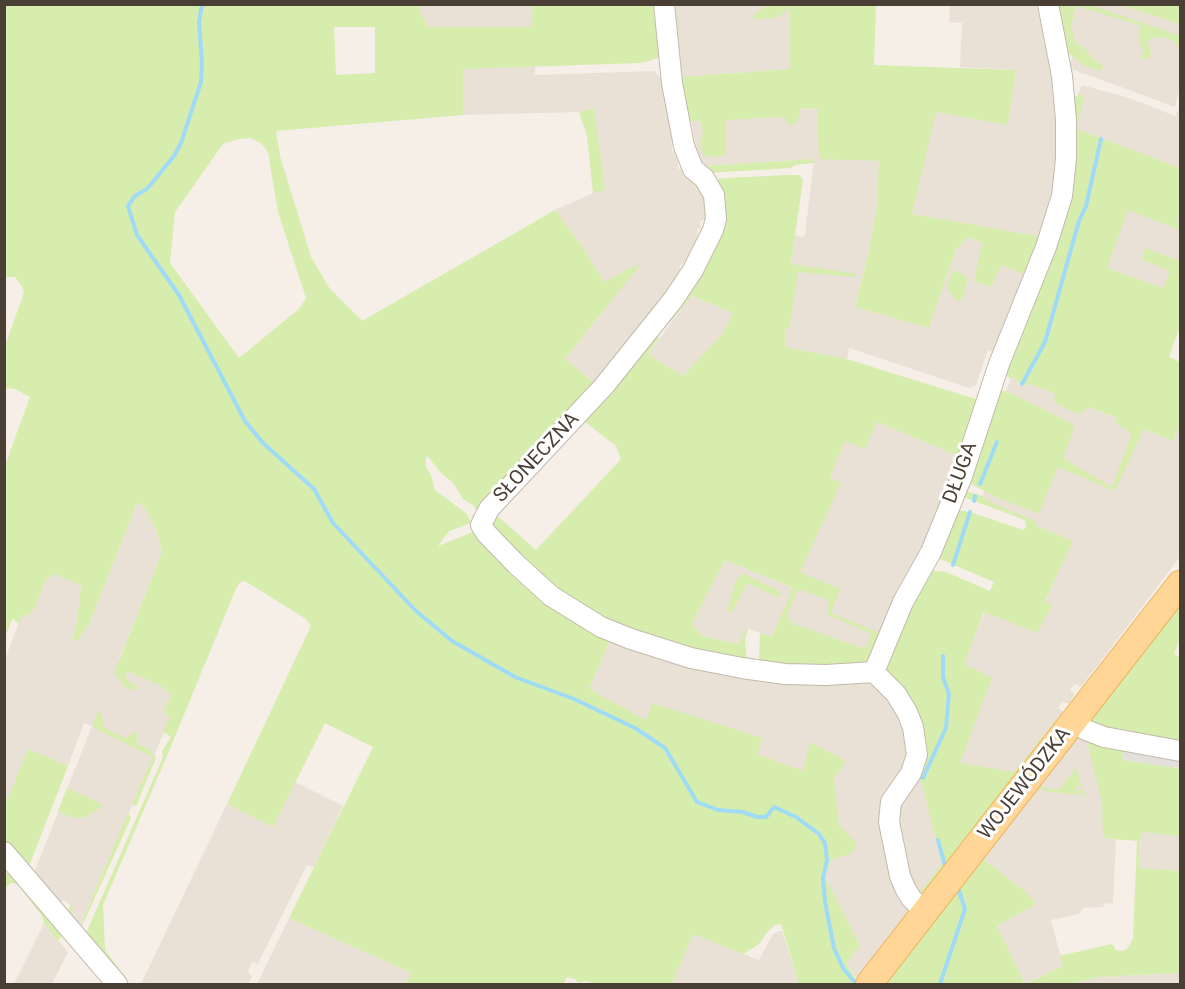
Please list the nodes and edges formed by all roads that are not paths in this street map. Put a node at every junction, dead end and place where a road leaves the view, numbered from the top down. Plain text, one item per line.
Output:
1 (664, 4) edge
2 (1048, 4) edge
3 (1180, 584) edge
4 (874, 672) junction
5 (1074, 721) junction
6 (1180, 751) edge
7 (4, 852) edge
8 (926, 912) junction
9 (117, 984) edge
10 (869, 984) edge

1 - 4 street, SŁONECZNA
2 - 4 street, DŁUGA
3 - 5 main road, WOJEWÓDZKA
4 - 8 street
5 - 6 street
5 - 8 main road, WOJEWÓDZKA
7 - 9 street
8 - 10 main road, WOJEWÓDZKA

